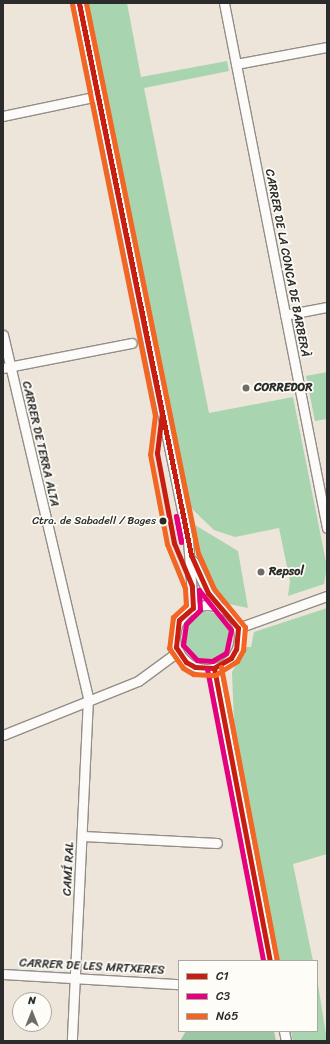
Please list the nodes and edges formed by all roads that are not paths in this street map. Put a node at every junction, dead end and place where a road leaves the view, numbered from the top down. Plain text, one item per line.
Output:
1 (79, 3) edge
2 (224, 3) edge
3 (327, 47) edge
4 (236, 64) junction
5 (98, 96) junction
6 (3, 116) edge
7 (327, 307) edge
8 (285, 315) junction
9 (3, 335) edge
10 (132, 344) dead end
11 (6, 367) edge
12 (327, 528) edge
13 (191, 555) junction
14 (327, 596) edge
15 (193, 608) junction
16 (220, 608) junction
17 (238, 628) junction
18 (180, 655) junction
19 (214, 668) junction
20 (88, 698) junction
21 (3, 735) edge
22 (83, 836) junction
23 (217, 843) dead end
24 (270, 960) edge
25 (3, 974) edge
26 (75, 979) junction
27 (178, 984) edge
28 (72, 1041) edge

1 - 5 street
2 - 4 street, CARRER DE LA CONCA DE BARBERÀ
3 - 4 street
4 - 8 street, CARRER DE LA CONCA DE BARBERÀ
5 - 6 street
5 - 13 street
7 - 8 street
8 - 12 street, CARRER DE LA CONCA DE BARBERÀ
9 - 11 street, CARRER DE TERRA ALTA
10 - 11 street
11 - 20 street, CARRER DE TERRA ALTA
13 - 15 street
13 - 16 street
14 - 17 street
15 - 16 street
15 - 18 street
16 - 17 street
17 - 19 street
18 - 19 street
18 - 20 street
19 - 24 street
20 - 21 street
20 - 22 street, CAMÍ RAL
22 - 23 street
22 - 26 street, CAMÍ RAL
25 - 26 street, CARRER DE LES MRTXERES
26 - 27 street, CARRER DE LES MRTXERES
26 - 28 street, CAMÍ RAL

